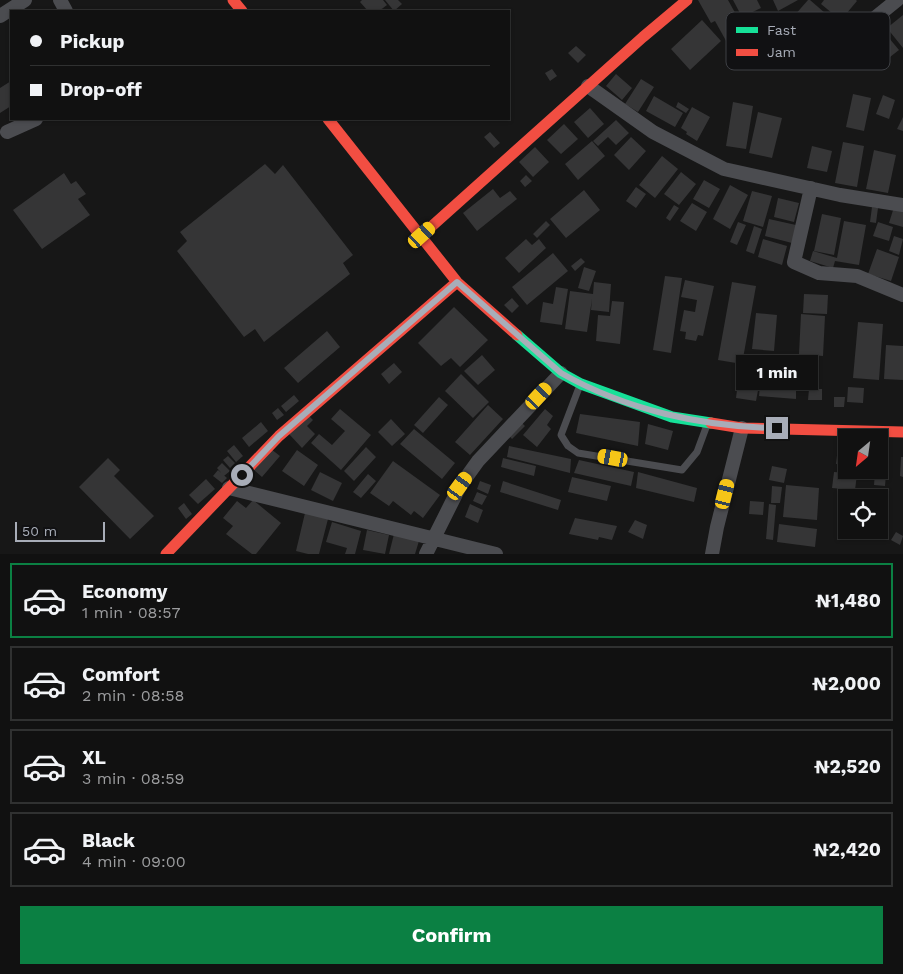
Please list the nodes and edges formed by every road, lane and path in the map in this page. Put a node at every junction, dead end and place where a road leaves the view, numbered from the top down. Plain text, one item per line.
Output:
1 (25, 0) edge
2 (233, 0) edge
3 (687, 0) edge
4 (897, 0) edge
5 (241, 10) edge
6 (882, 12) edge
7 (0, 16) edge
8 (588, 86) junction
9 (34, 120) edge
10 (329, 120) edge
11 (7, 132) dead end
12 (811, 188) junction
13 (903, 205) edge
14 (422, 235) junction
15 (457, 282) junction
16 (903, 295) edge
17 (561, 373) junction
18 (581, 384) junction
19 (708, 422) junction
20 (742, 428) junction
21 (903, 432) edge
22 (229, 488) junction
23 (432, 539) junction
24 (166, 554) edge
25 (426, 554) edge
26 (496, 554) edge
27 (712, 554) edge

1 - 7 street
2 - 5 street
3 - 8 street
4 - 6 street
8 - 12 street
8 - 14 street
9 - 11 street
10 - 14 street
12 - 13 street
12 - 16 street
14 - 15 street
15 - 17 street
15 - 22 street
17 - 18 street
17 - 23 street
18 - 19 street
18 - 19 lane
19 - 20 street
20 - 21 street
20 - 27 street
22 - 23 street
22 - 24 street
23 - 25 street
23 - 26 street

